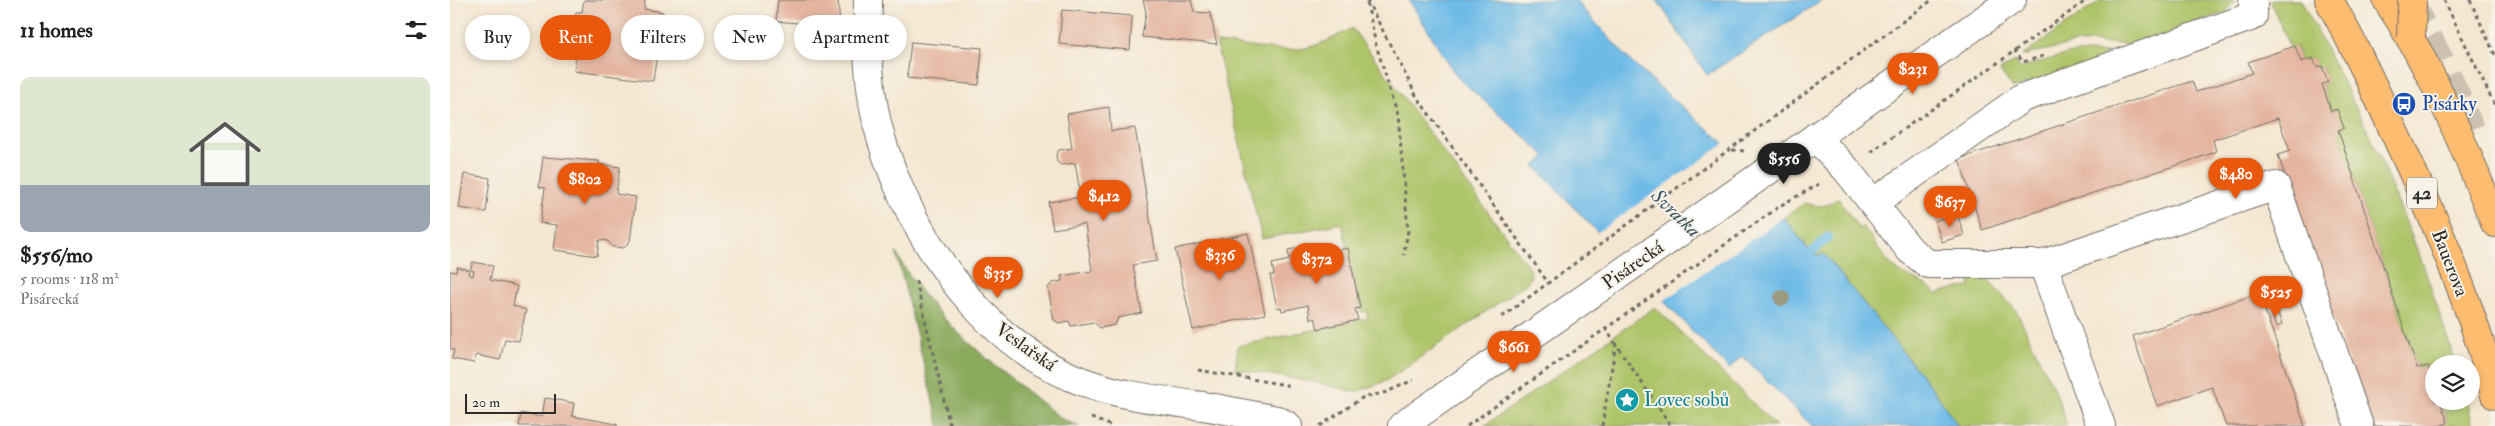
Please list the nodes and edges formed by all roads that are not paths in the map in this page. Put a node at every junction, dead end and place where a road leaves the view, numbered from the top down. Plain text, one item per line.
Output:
1 (868, 0) edge
2 (2012, 0) edge
3 (2253, 0) edge
4 (2329, 0) edge
5 (2387, 0) edge
6 (2412, 0) edge
7 (2411, 37) junction
8 (1815, 137) junction
9 (1873, 203) junction
10 (2495, 223) edge
11 (2043, 264) junction
12 (2495, 395) edge
13 (1288, 426) edge
14 (1402, 426) edge
15 (2101, 426) edge
16 (2359, 426) edge

1 - 13 street, Veslařská
2 - 8 street, Pisárecká
3 - 9 street
4 - 12 highway, Bauerova / 42
5 - 7 highway
6 - 7 highway, bridge
7 - 10 highway
8 - 9 street
8 - 14 street, Pisárecká
9 - 11 street
11 - 15 street
11 - 16 street

